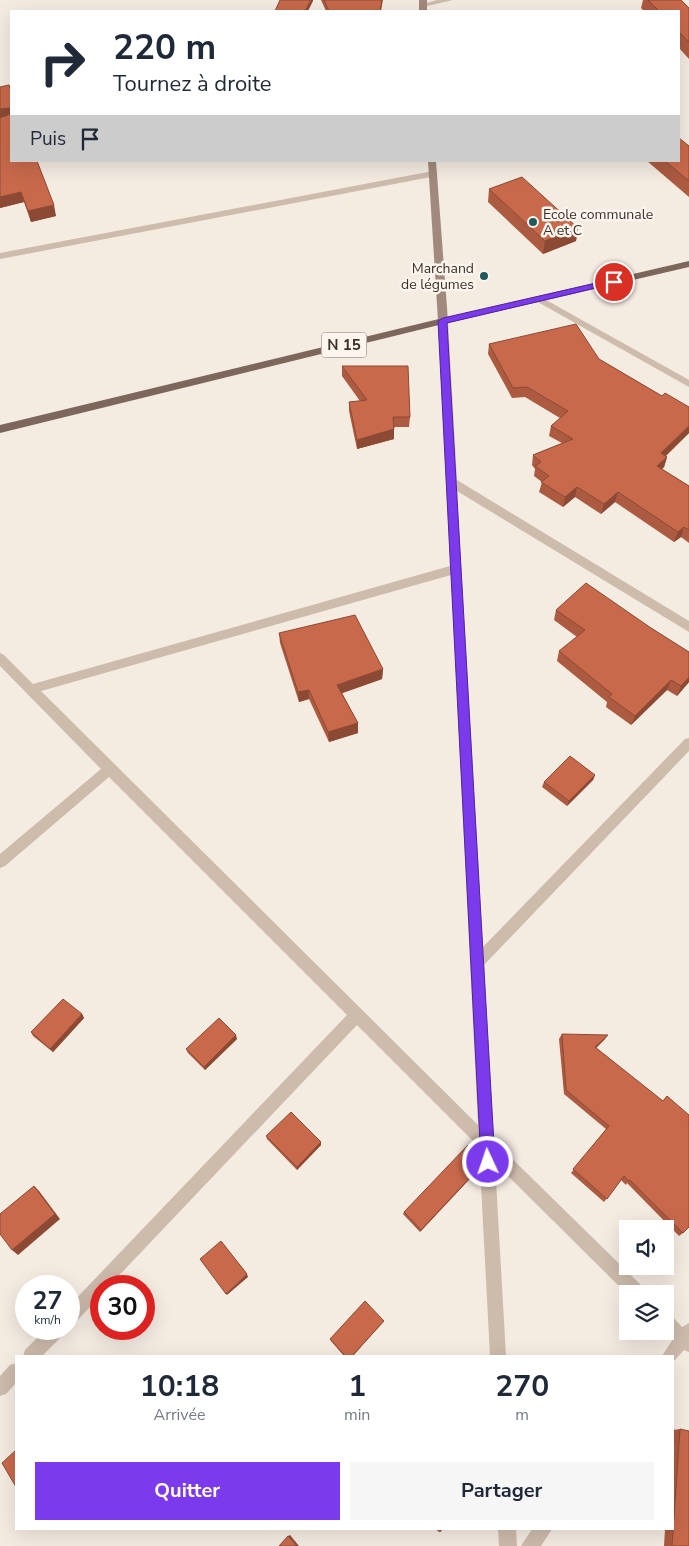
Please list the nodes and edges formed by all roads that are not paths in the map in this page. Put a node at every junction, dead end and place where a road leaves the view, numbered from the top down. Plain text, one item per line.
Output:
1 (449, 0) edge
2 (423, 5) edge
3 (432, 162) edge
4 (433, 174) junction
5 (0, 256) edge
6 (689, 264) edge
7 (539, 299) junction
8 (443, 321) junction
9 (689, 384) edge
10 (0, 429) edge
11 (451, 482) junction
12 (456, 569) junction
13 (689, 627) edge
14 (0, 658) edge
15 (32, 689) junction
16 (689, 743) edge
17 (109, 769) junction
18 (0, 862) edge
19 (477, 963) junction
20 (358, 1014) junction
21 (487, 1143) junction
22 (629, 1285) edge
23 (80, 1305) edge
24 (674, 1327) edge
25 (687, 1338) edge
26 (46, 1340) edge
27 (32, 1355) edge
28 (498, 1355) edge
29 (671, 1355) edge
30 (15, 1372) edge
31 (0, 1388) edge
32 (507, 1530) edge
33 (542, 1530) edge
34 (508, 1546) edge
35 (530, 1546) edge

1 - 2 street
3 - 4 main road
4 - 5 street
4 - 8 main road
6 - 7 main road, N 15
7 - 8 main road, N 15
7 - 9 street
8 - 10 main road, N 15
8 - 11 street
11 - 12 street
11 - 13 street
12 - 15 street
12 - 19 street
14 - 15 street
15 - 17 street
16 - 19 street
17 - 18 street
17 - 20 street
19 - 21 street
20 - 21 street
20 - 23 street
21 - 22 street
21 - 28 street
24 - 25 street
25 - 29 street
26 - 27 street
30 - 31 street
32 - 34 street
33 - 35 street

